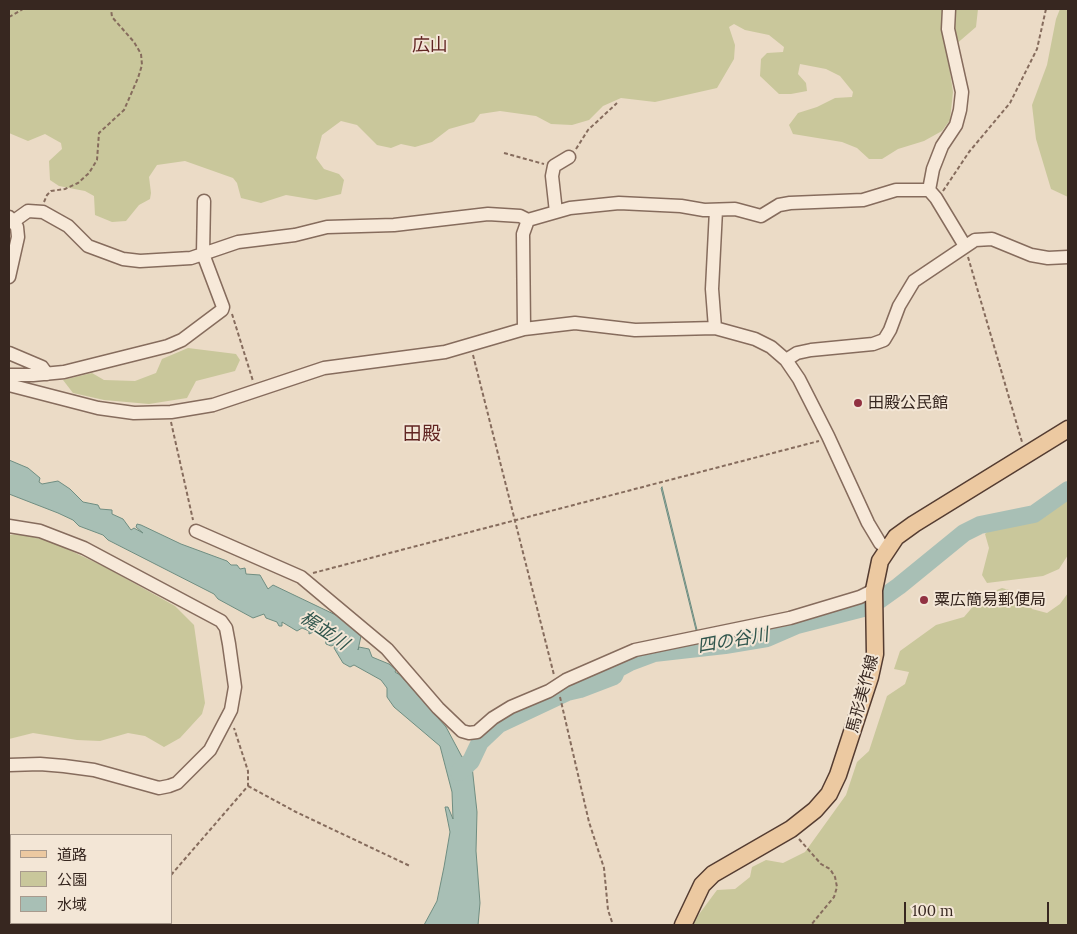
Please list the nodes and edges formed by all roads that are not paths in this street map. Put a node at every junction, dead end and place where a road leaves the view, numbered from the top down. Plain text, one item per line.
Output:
1 (949, 9) edge
2 (569, 157) road end
3 (933, 194) junction
4 (204, 202) dead end
5 (716, 210) junction
6 (556, 212) junction
7 (11, 219) edge
8 (528, 220) junction
9 (965, 246) junction
10 (204, 254) junction
11 (1068, 257) edge
12 (9, 278) edge
13 (715, 328) junction
14 (524, 329) junction
15 (9, 353) edge
16 (786, 360) junction
17 (47, 374) junction
18 (9, 375) edge
19 (9, 386) edge
20 (1068, 429) edge
21 (9, 526) edge
22 (196, 531) road end
23 (887, 549) junction
24 (874, 592) junction
25 (9, 765) edge
26 (683, 925) edge

1 - 3 street
2 - 6 street
3 - 5 street
3 - 9 street
4 - 10 street
5 - 6 street
5 - 13 street
6 - 8 street
7 - 10 street
7 - 12 street
8 - 10 street
8 - 14 street
9 - 11 street
9 - 16 street
10 - 17 street
13 - 14 street
13 - 16 street
14 - 19 street
15 - 17 street
16 - 23 street
17 - 18 street
20 - 23 main road, 馬形美作線
21 - 25 street
22 - 24 street
23 - 24 main road, 馬形美作線
24 - 26 main road, 馬形美作線

